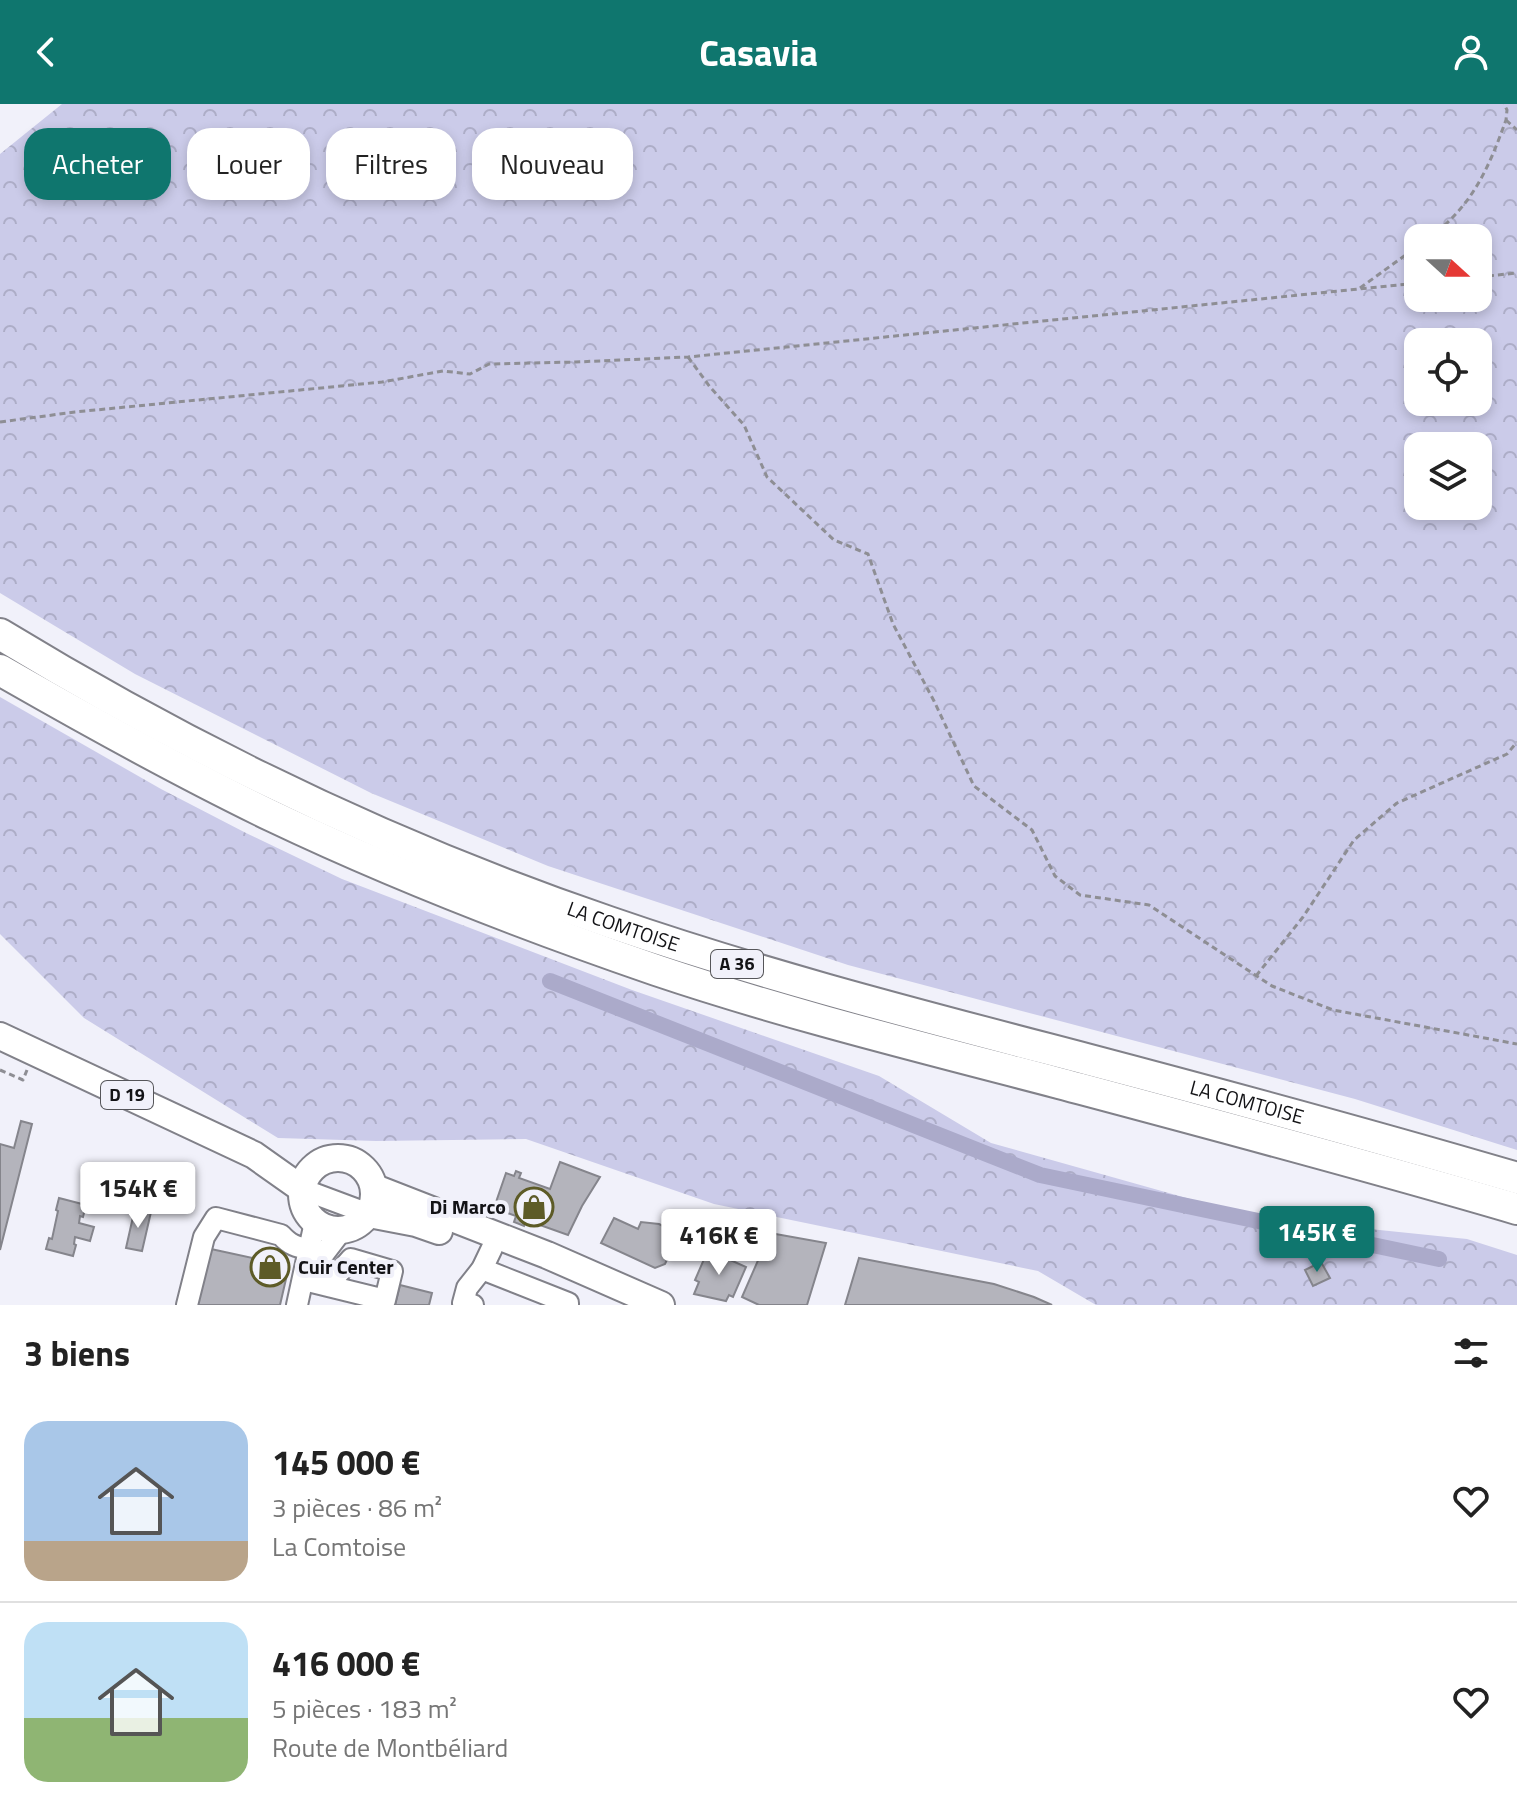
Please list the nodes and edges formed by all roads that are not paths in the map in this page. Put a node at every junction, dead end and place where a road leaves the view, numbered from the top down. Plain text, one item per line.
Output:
1 (0, 634) edge
2 (0, 670) edge
3 (0, 1036) edge
4 (308, 1178) junction
5 (1517, 1178) edge
6 (372, 1201) junction
7 (1517, 1209) edge
8 (315, 1222) junction
9 (342, 1230) junction
10 (310, 1249) junction
11 (487, 1259) junction
12 (304, 1280) junction
13 (333, 1287) dead end
14 (187, 1305) edge
15 (297, 1305) edge
16 (473, 1305) edge
17 (568, 1305) edge
18 (630, 1305) edge
19 (661, 1305) edge

1 - 5 highway, LA COMTOISE / A 36
2 - 7 highway, LA COMTOISE / A 36
3 - 4 main road, D 19
4 - 6 street
4 - 6 main road
4 - 8 main road
6 - 9 main road
6 - 11 main road
6 - 19 main road
8 - 9 main road
8 - 10 street
9 - 12 street
10 - 12 street
10 - 14 street
11 - 16 street
11 - 17 street
11 - 18 main road
12 - 13 street
12 - 15 street

